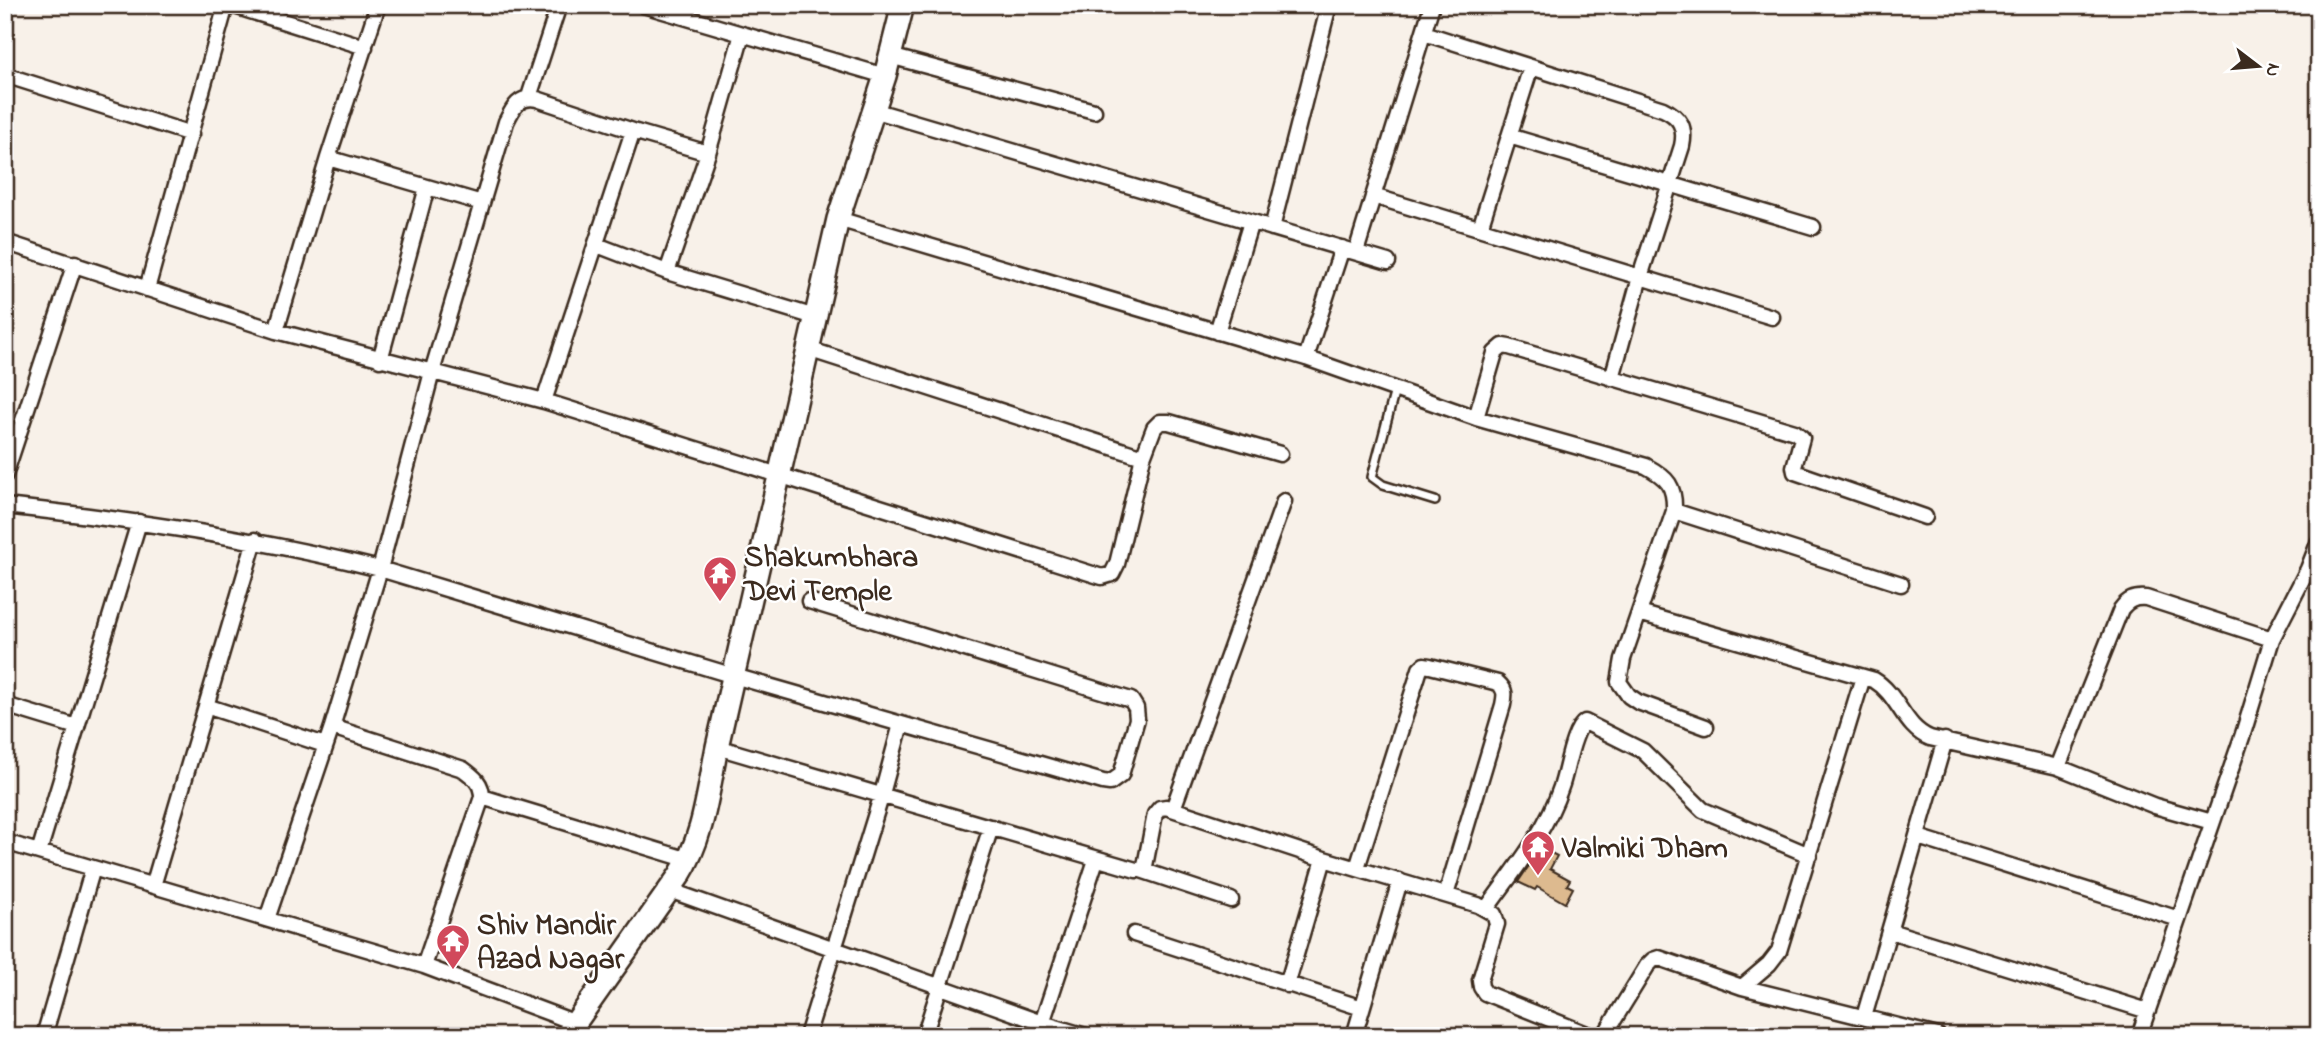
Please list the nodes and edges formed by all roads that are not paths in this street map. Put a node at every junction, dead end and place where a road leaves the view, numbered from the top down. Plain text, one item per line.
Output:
1 (226, 5) edge
2 (231, 5) edge
3 (378, 5) edge
4 (559, 5) edge
5 (643, 5) edge
6 (903, 5) edge
7 (1329, 5) edge
8 (1432, 5) edge
9 (1424, 33) junction
10 (742, 34) junction
11 (365, 47) junction
12 (887, 66) junction
13 (1531, 67) junction
14 (5, 75) edge
15 (529, 97) junction
16 (873, 110) junction
17 (1094, 111) dead end
18 (633, 131) junction
19 (191, 134) junction
20 (1509, 136) junction
21 (708, 153) junction
22 (328, 158) junction
23 (1669, 186) junction
24 (427, 187) junction
25 (1373, 196) junction
26 (482, 203) junction
27 (838, 219) junction
28 (1251, 222) junction
29 (1813, 227) dead end
30 (1272, 228) junction
31 (1480, 228) junction
32 (5, 242) edge
33 (597, 245) junction
34 (1349, 250) junction
35 (1388, 262) dead end
36 (75, 263) junction
37 (667, 272) junction
38 (1640, 277) junction
39 (147, 289) junction
40 (814, 317) junction
41 (1772, 317) dead end
42 (276, 331) junction
43 (1217, 332) junction
44 (808, 349) junction
45 (1306, 358) junction
46 (380, 360) junction
47 (432, 372) junction
48 (1612, 377) junction
49 (1395, 390) junction
50 (544, 401) junction
51 (1476, 418) junction
52 (1280, 454) dead end
53 (1143, 457) junction
54 (5, 475) edge
55 (780, 475) junction
56 (1284, 501) dead end
57 (1435, 501) dead end
58 (5, 506) edge
59 (1674, 511) junction
60 (1925, 517) dead end
61 (139, 522) junction
62 (256, 540) junction
63 (2319, 541) edge
64 (380, 569) junction
65 (1901, 584) dead end
66 (809, 601) dead end
67 (1639, 613) junction
68 (2272, 639) junction
69 (734, 676) junction
70 (1863, 677) junction
71 (5, 705) edge
72 (206, 706) junction
73 (901, 724) junction
74 (77, 727) junction
75 (332, 727) junction
76 (1706, 727) dead end
77 (1945, 740) junction
78 (326, 745) junction
79 (717, 747) junction
80 (2058, 767) junction
81 (882, 793) junction
82 (482, 797) junction
83 (1173, 809) junction
84 (2212, 822) junction
85 (991, 827) junction
86 (1917, 838) junction
87 (5, 842) edge
88 (39, 852) junction
89 (1809, 855) junction
90 (1324, 859) junction
91 (689, 860) junction
92 (1096, 860) junction
93 (93, 868) junction
94 (1357, 869) junction
95 (1141, 870) junction
96 (1400, 881) junction
97 (153, 886) junction
98 (669, 890) junction
99 (1447, 895) junction
100 (1231, 900) dead end
101 (1487, 908) junction
102 (267, 919) junction
103 (2179, 919) junction
104 (1890, 931) junction
105 (1135, 933) dead end
106 (834, 950) junction
107 (424, 967) junction
108 (1287, 985) junction
109 (938, 987) junction
110 (1742, 987) junction
111 (1362, 1009) junction
112 (2148, 1011) junction
113 (1864, 1017) junction
114 (571, 1029) edge
115 (1040, 1029) edge
116 (44, 1036) edge
117 (807, 1036) edge
118 (924, 1036) edge
119 (1086, 1036) edge
120 (1354, 1036) edge
121 (1592, 1036) edge
122 (1604, 1036) edge
123 (1938, 1036) edge
124 (2139, 1036) edge

1 - 19 street
2 - 11 street
3 - 11 street
4 - 15 street
5 - 10 street
6 - 12 street
7 - 30 street
8 - 9 street
9 - 13 street
9 - 25 street
10 - 12 street
10 - 21 street
11 - 22 street
12 - 16 street
12 - 17 street
13 - 20 street
13 - 23 street
14 - 19 street
15 - 18 street
15 - 26 street
16 - 27 street
16 - 28 street
18 - 21 street
18 - 33 street
19 - 39 street
20 - 23 street
20 - 31 street
21 - 37 street
22 - 24 street
22 - 42 street
23 - 29 street
23 - 38 street
24 - 26 street
24 - 46 street
25 - 31 street
25 - 34 street
26 - 47 street
27 - 40 street
27 - 43 street
28 - 30 street
28 - 43 street
30 - 34 street
31 - 38 street
32 - 36 street
33 - 37 street
33 - 50 street
34 - 35 street
34 - 45 street
36 - 39 street
36 - 54 street
37 - 40 street
38 - 41 street
38 - 48 street
39 - 42 street
40 - 44 street
42 - 46 street
43 - 45 street
44 - 53 street
44 - 55 street
45 - 49 street
46 - 47 street
47 - 50 street
47 - 64 street
48 - 51 street
48 - 60 street
49 - 51 street
49 - 57 lane
50 - 55 street
51 - 59 street
52 - 53 street
53 - 55 street
55 - 69 street
56 - 83 street
58 - 61 street
59 - 65 street
59 - 67 street
61 - 62 street
61 - 74 street
62 - 64 street
62 - 72 street
63 - 68 street
64 - 69 street
64 - 75 street
66 - 73 street
67 - 70 street
67 - 76 street
68 - 80 street
68 - 84 street
69 - 73 street
69 - 79 street
70 - 77 street
70 - 89 street
71 - 74 street
72 - 78 street
72 - 97 street
73 - 81 street
74 - 88 street
75 - 78 street
75 - 82 street
77 - 80 street
77 - 86 street
78 - 102 street
79 - 81 street
79 - 91 street
80 - 84 street
81 - 85 street
81 - 106 street
82 - 91 street
82 - 107 street
83 - 90 street
83 - 95 street
84 - 103 street
85 - 92 street
85 - 109 street
86 - 103 street
86 - 104 street
87 - 88 street
88 - 93 street
89 - 101 street
89 - 110 street
90 - 94 street
90 - 108 street
91 - 98 street
92 - 95 street
92 - 115 street
93 - 97 street
93 - 116 street
94 - 96 street
94 - 99 street
95 - 100 street
96 - 99 street
96 - 111 street
97 - 102 street
98 - 106 street
98 - 114 street
99 - 101 street
101 - 121 street
102 - 107 street
103 - 112 street
104 - 112 street
104 - 113 street
105 - 108 street
106 - 109 street
106 - 117 street
107 - 114 street
108 - 111 street
109 - 115 street
109 - 118 street
110 - 113 street
110 - 122 street
111 - 120 street
112 - 124 street
113 - 123 street
115 - 119 street

